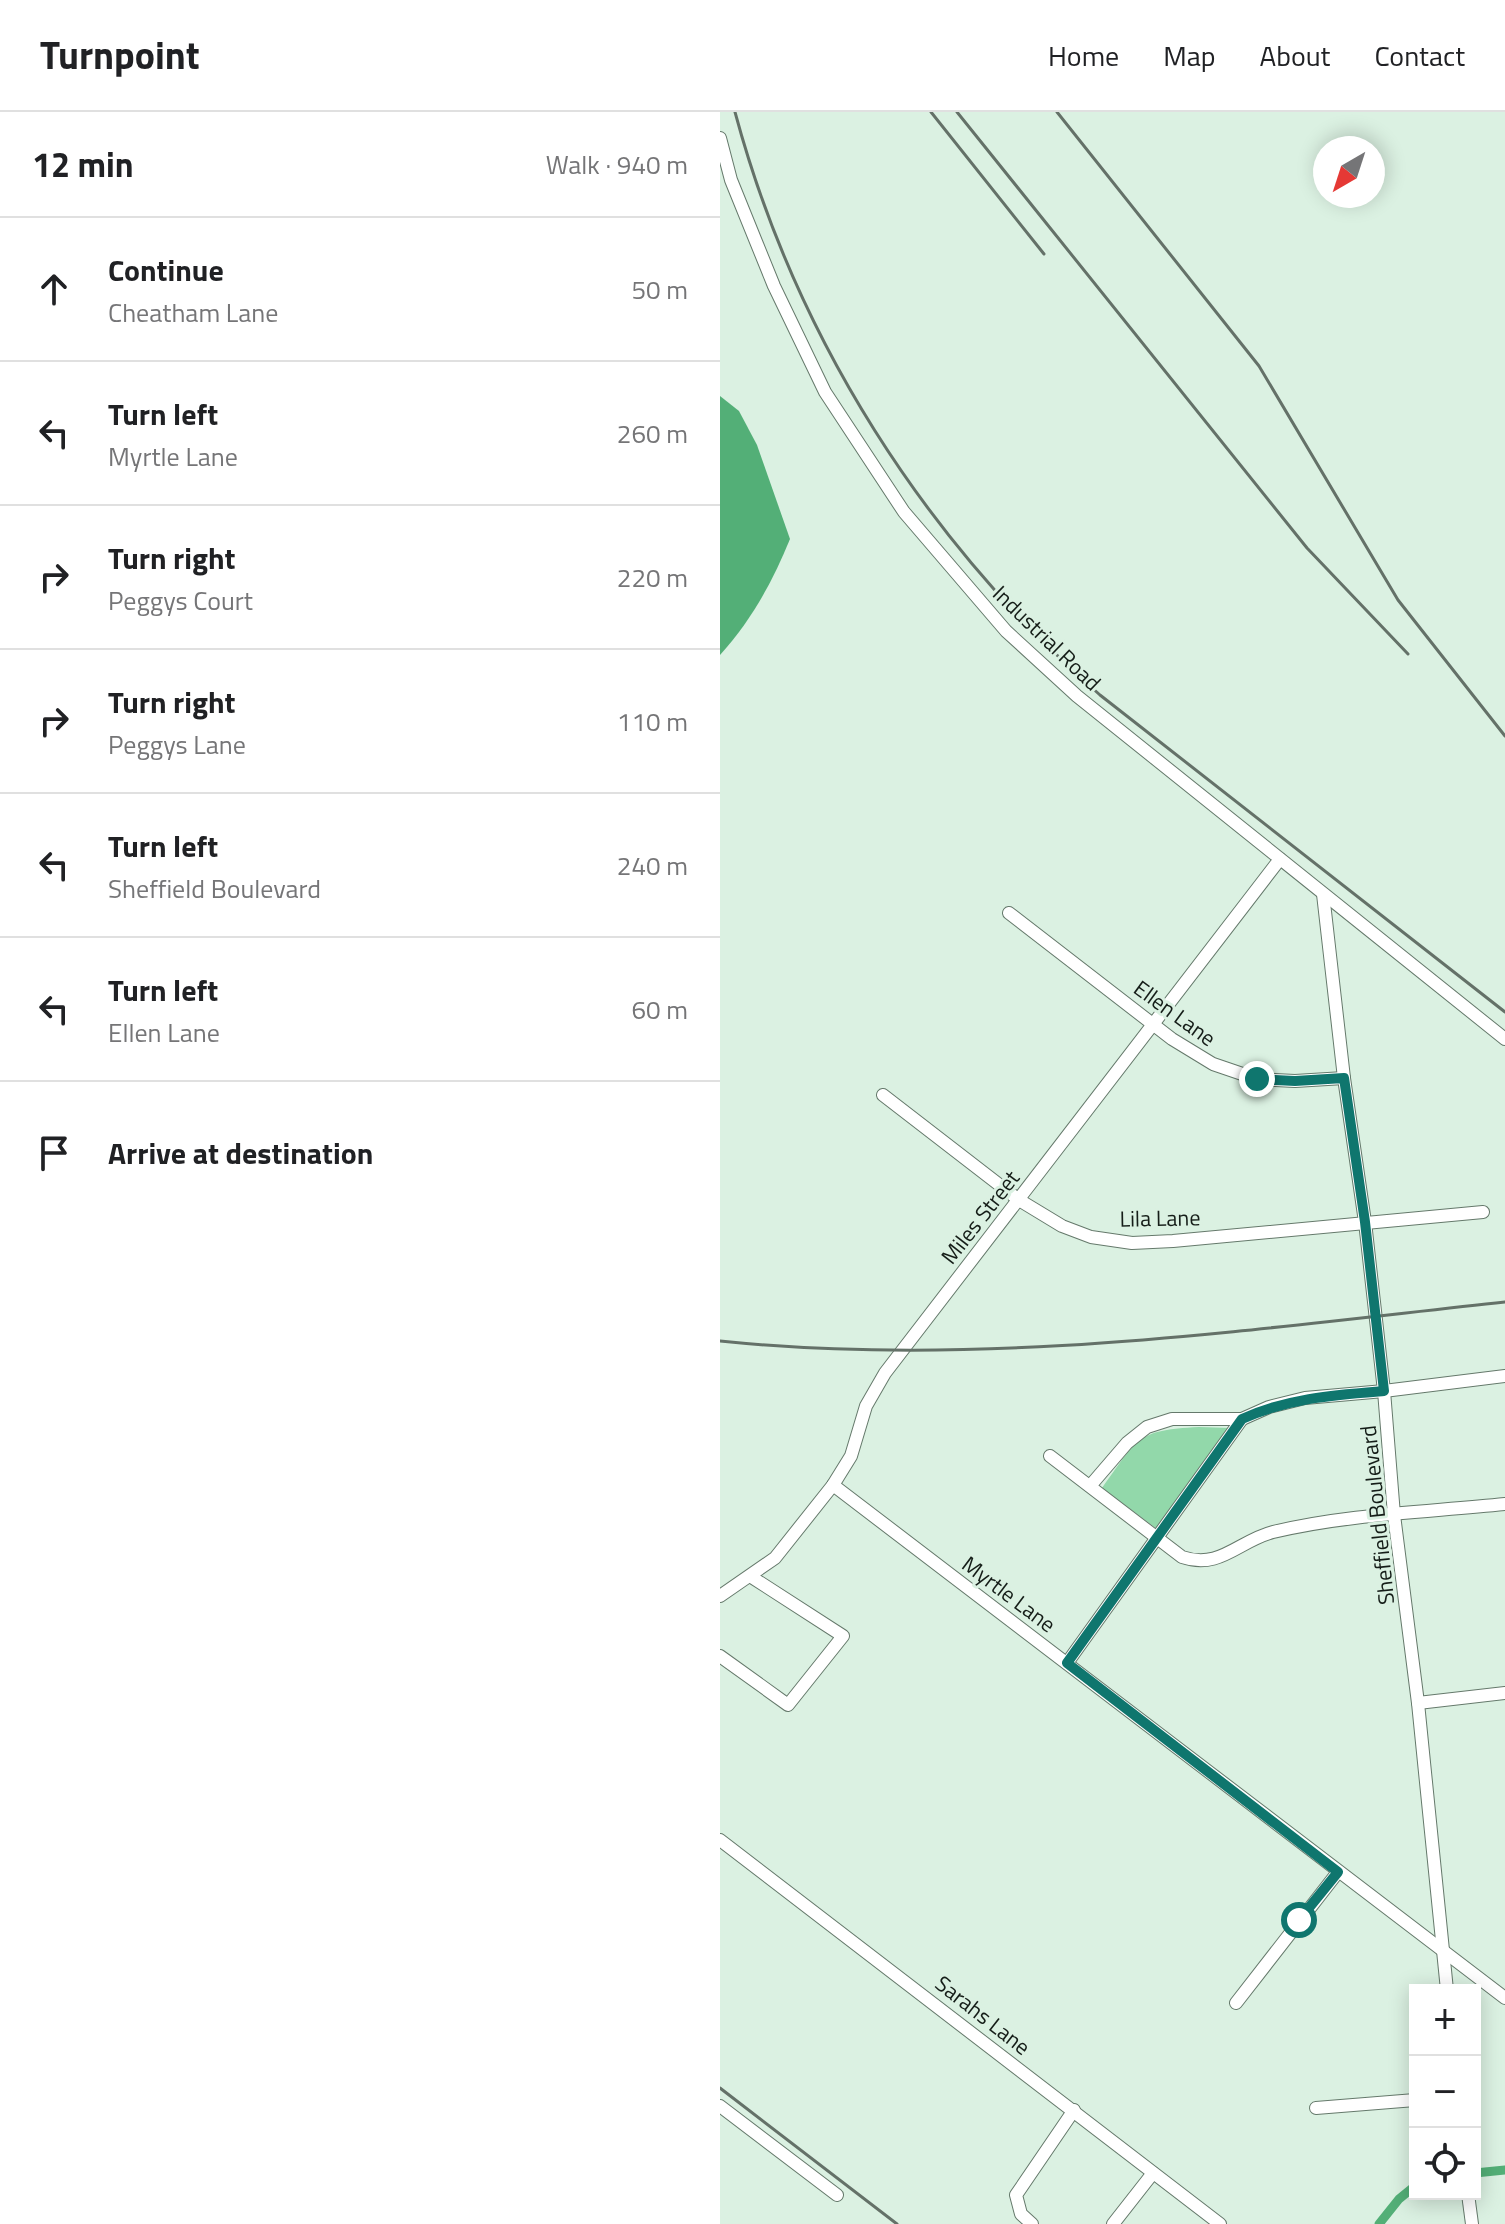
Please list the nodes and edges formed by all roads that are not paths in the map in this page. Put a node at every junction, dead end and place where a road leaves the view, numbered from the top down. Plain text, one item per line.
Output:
1 (720, 138) edge
2 (1280, 859) junction
3 (1323, 894) junction
4 (1009, 913) dead end
5 (1153, 1023) junction
6 (1505, 1039) edge
7 (1344, 1078) junction
8 (883, 1095) dead end
9 (1019, 1200) junction
10 (1483, 1212) dead end
11 (1365, 1222) junction
12 (1505, 1376) edge
13 (1384, 1391) junction
14 (1242, 1419) junction
15 (1050, 1456) dead end
16 (833, 1485) junction
17 (1090, 1486) junction
18 (1505, 1504) edge
19 (1394, 1515) junction
20 (1156, 1537) junction
21 (750, 1576) junction
22 (721, 1594) edge
23 (720, 1656) edge
24 (1067, 1663) junction
25 (1505, 1693) edge
26 (1418, 1703) junction
27 (720, 1840) edge
28 (1338, 1872) junction
29 (1444, 1952) junction
30 (1447, 1984) edge
31 (1505, 1998) edge
32 (1236, 2003) dead end
33 (1409, 2100) edge
34 (720, 2106) edge
35 (1316, 2108) dead end
36 (1074, 2110) junction
37 (1153, 2173) junction
38 (837, 2195) dead end
39 (1469, 2200) edge
40 (1032, 2224) edge
41 (1113, 2224) edge
42 (1220, 2224) edge
43 (1472, 2224) edge

1 - 2 street, Industrial Road
2 - 3 street, Industrial Road
2 - 5 street, Miles Street
3 - 6 street, Industrial Road
3 - 7 street, Sheffield Boulevard
4 - 5 street, Ellen Lane
5 - 7 street, Ellen Lane
5 - 9 street, Miles Street
7 - 11 street, Sheffield Boulevard
8 - 9 street, Lila Lane
9 - 11 street, Lila Lane
9 - 16 street, Miles Street
10 - 11 street, Lila Lane
11 - 13 street, Sheffield Boulevard
12 - 13 street
13 - 14 street
13 - 19 street, Sheffield Boulevard
14 - 17 street
14 - 20 street
15 - 17 street
16 - 21 street, Miles Street
16 - 24 street, Myrtle Lane
17 - 20 street
18 - 19 street
19 - 20 street
19 - 26 street, Sheffield Boulevard
20 - 24 street
21 - 22 street, Miles Street
21 - 23 street
24 - 28 street, Myrtle Lane
25 - 26 street
26 - 29 street, Sheffield Boulevard
27 - 36 street, Sarahs Lane
28 - 29 street, Myrtle Lane
28 - 32 street
29 - 30 street, Sheffield Boulevard
29 - 31 street, Myrtle Lane
33 - 35 street
34 - 38 street
36 - 37 street, Sarahs Lane
36 - 40 street
37 - 41 street
37 - 42 street, Sarahs Lane
39 - 43 street

